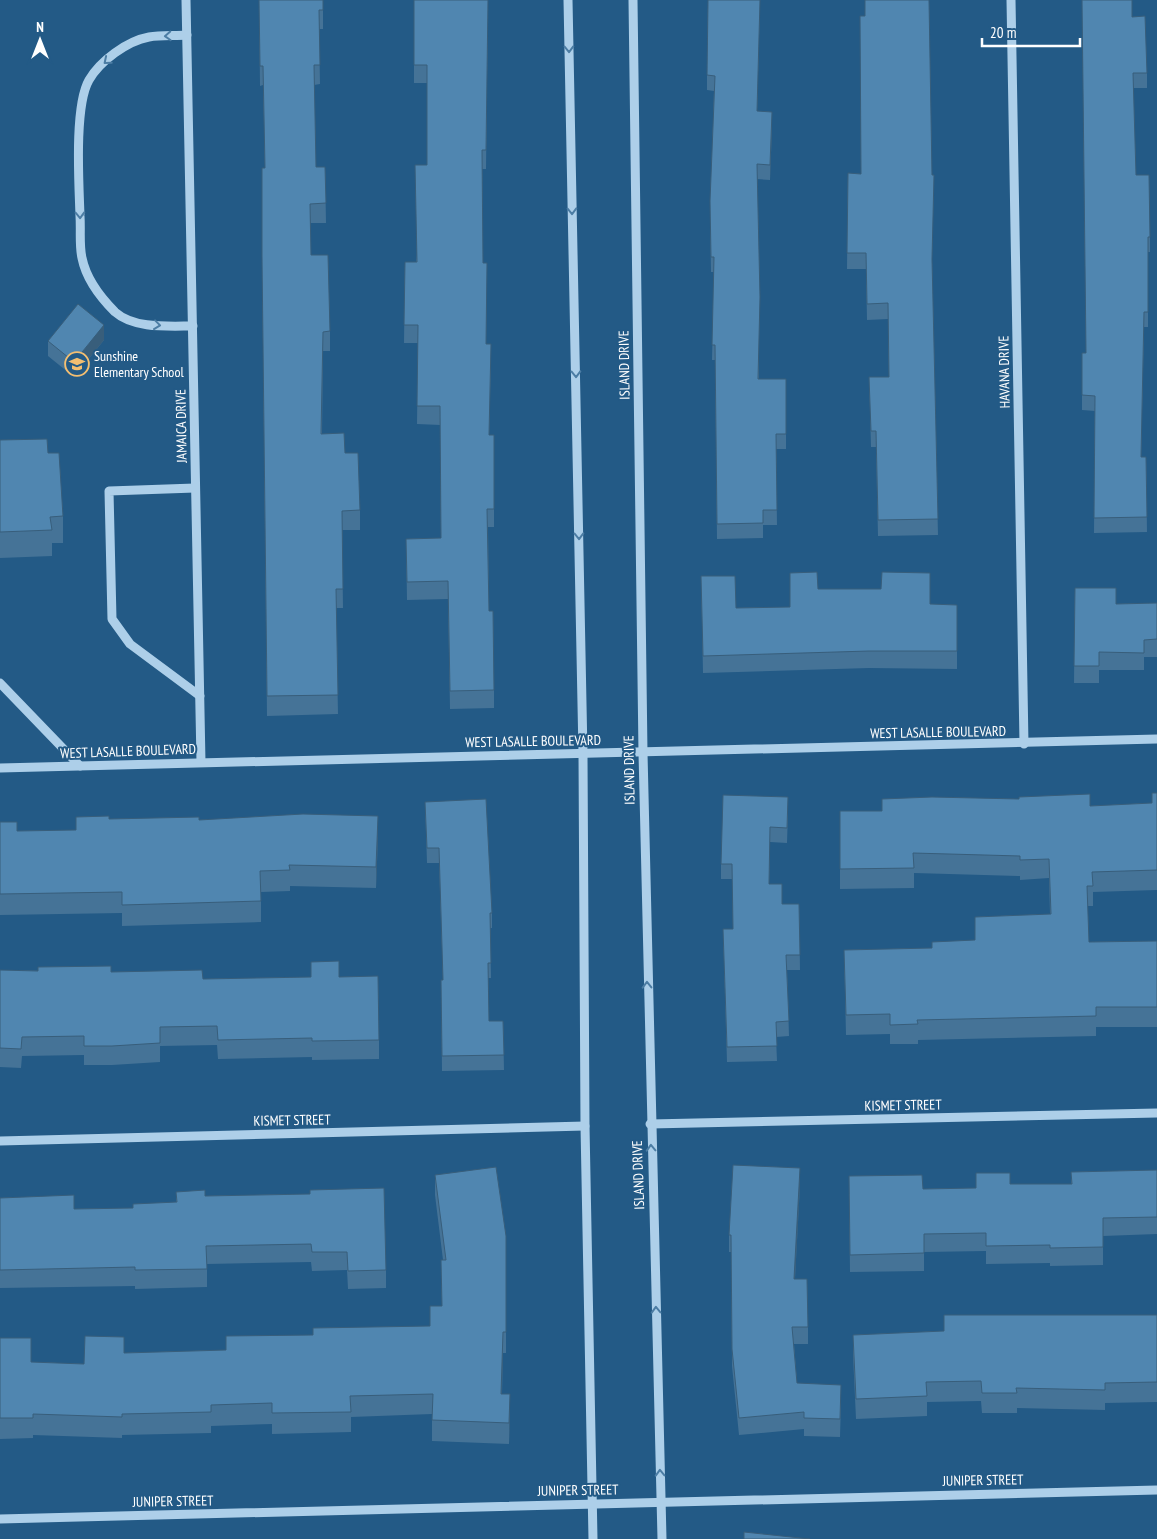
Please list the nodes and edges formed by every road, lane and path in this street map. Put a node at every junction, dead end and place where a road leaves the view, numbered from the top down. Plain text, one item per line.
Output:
1 (186, 0) edge
2 (568, 0) edge
3 (632, 0) edge
4 (1011, 0) edge
5 (187, 35) junction
6 (192, 326) junction
7 (196, 488) junction
8 (0, 683) edge
9 (200, 696) junction
10 (1157, 739) edge
11 (1024, 744) junction
12 (642, 753) junction
13 (583, 754) junction
14 (201, 762) junction
15 (80, 766) junction
16 (0, 768) edge
17 (1157, 1113) edge
18 (650, 1124) junction
19 (585, 1126) junction
20 (0, 1141) edge
21 (1157, 1490) edge
22 (661, 1502) junction
23 (592, 1504) junction
24 (0, 1519) edge
25 (593, 1539) edge
26 (662, 1539) edge

1 - 5 street, JAMAICA DRIVE
2 -> 13 street
3 - 12 street, ISLAND DRIVE
4 - 11 street, HAVANA DRIVE
5 - 6 street, JAMAICA DRIVE
5 -> 6 street
6 - 7 street, JAMAICA DRIVE
7 - 9 street, JAMAICA DRIVE
7 - 9 street
8 - 15 street
9 - 14 street, JAMAICA DRIVE
10 - 11 street, WEST LASALLE BOULEVARD
11 - 12 street, WEST LASALLE BOULEVARD
12 - 13 street, WEST LASALLE BOULEVARD
18 -> 12 street, ISLAND DRIVE
13 - 14 street, WEST LASALLE BOULEVARD
13 - 19 street
14 - 15 street, WEST LASALLE BOULEVARD
15 - 16 street, WEST LASALLE BOULEVARD
17 - 18 street, KISMET STREET
22 -> 18 street, ISLAND DRIVE
19 - 20 street, KISMET STREET
19 - 23 street
21 - 22 street, JUNIPER STREET
22 - 23 street, JUNIPER STREET
22 - 26 street, ISLAND DRIVE
23 - 24 street, JUNIPER STREET
23 - 25 street

